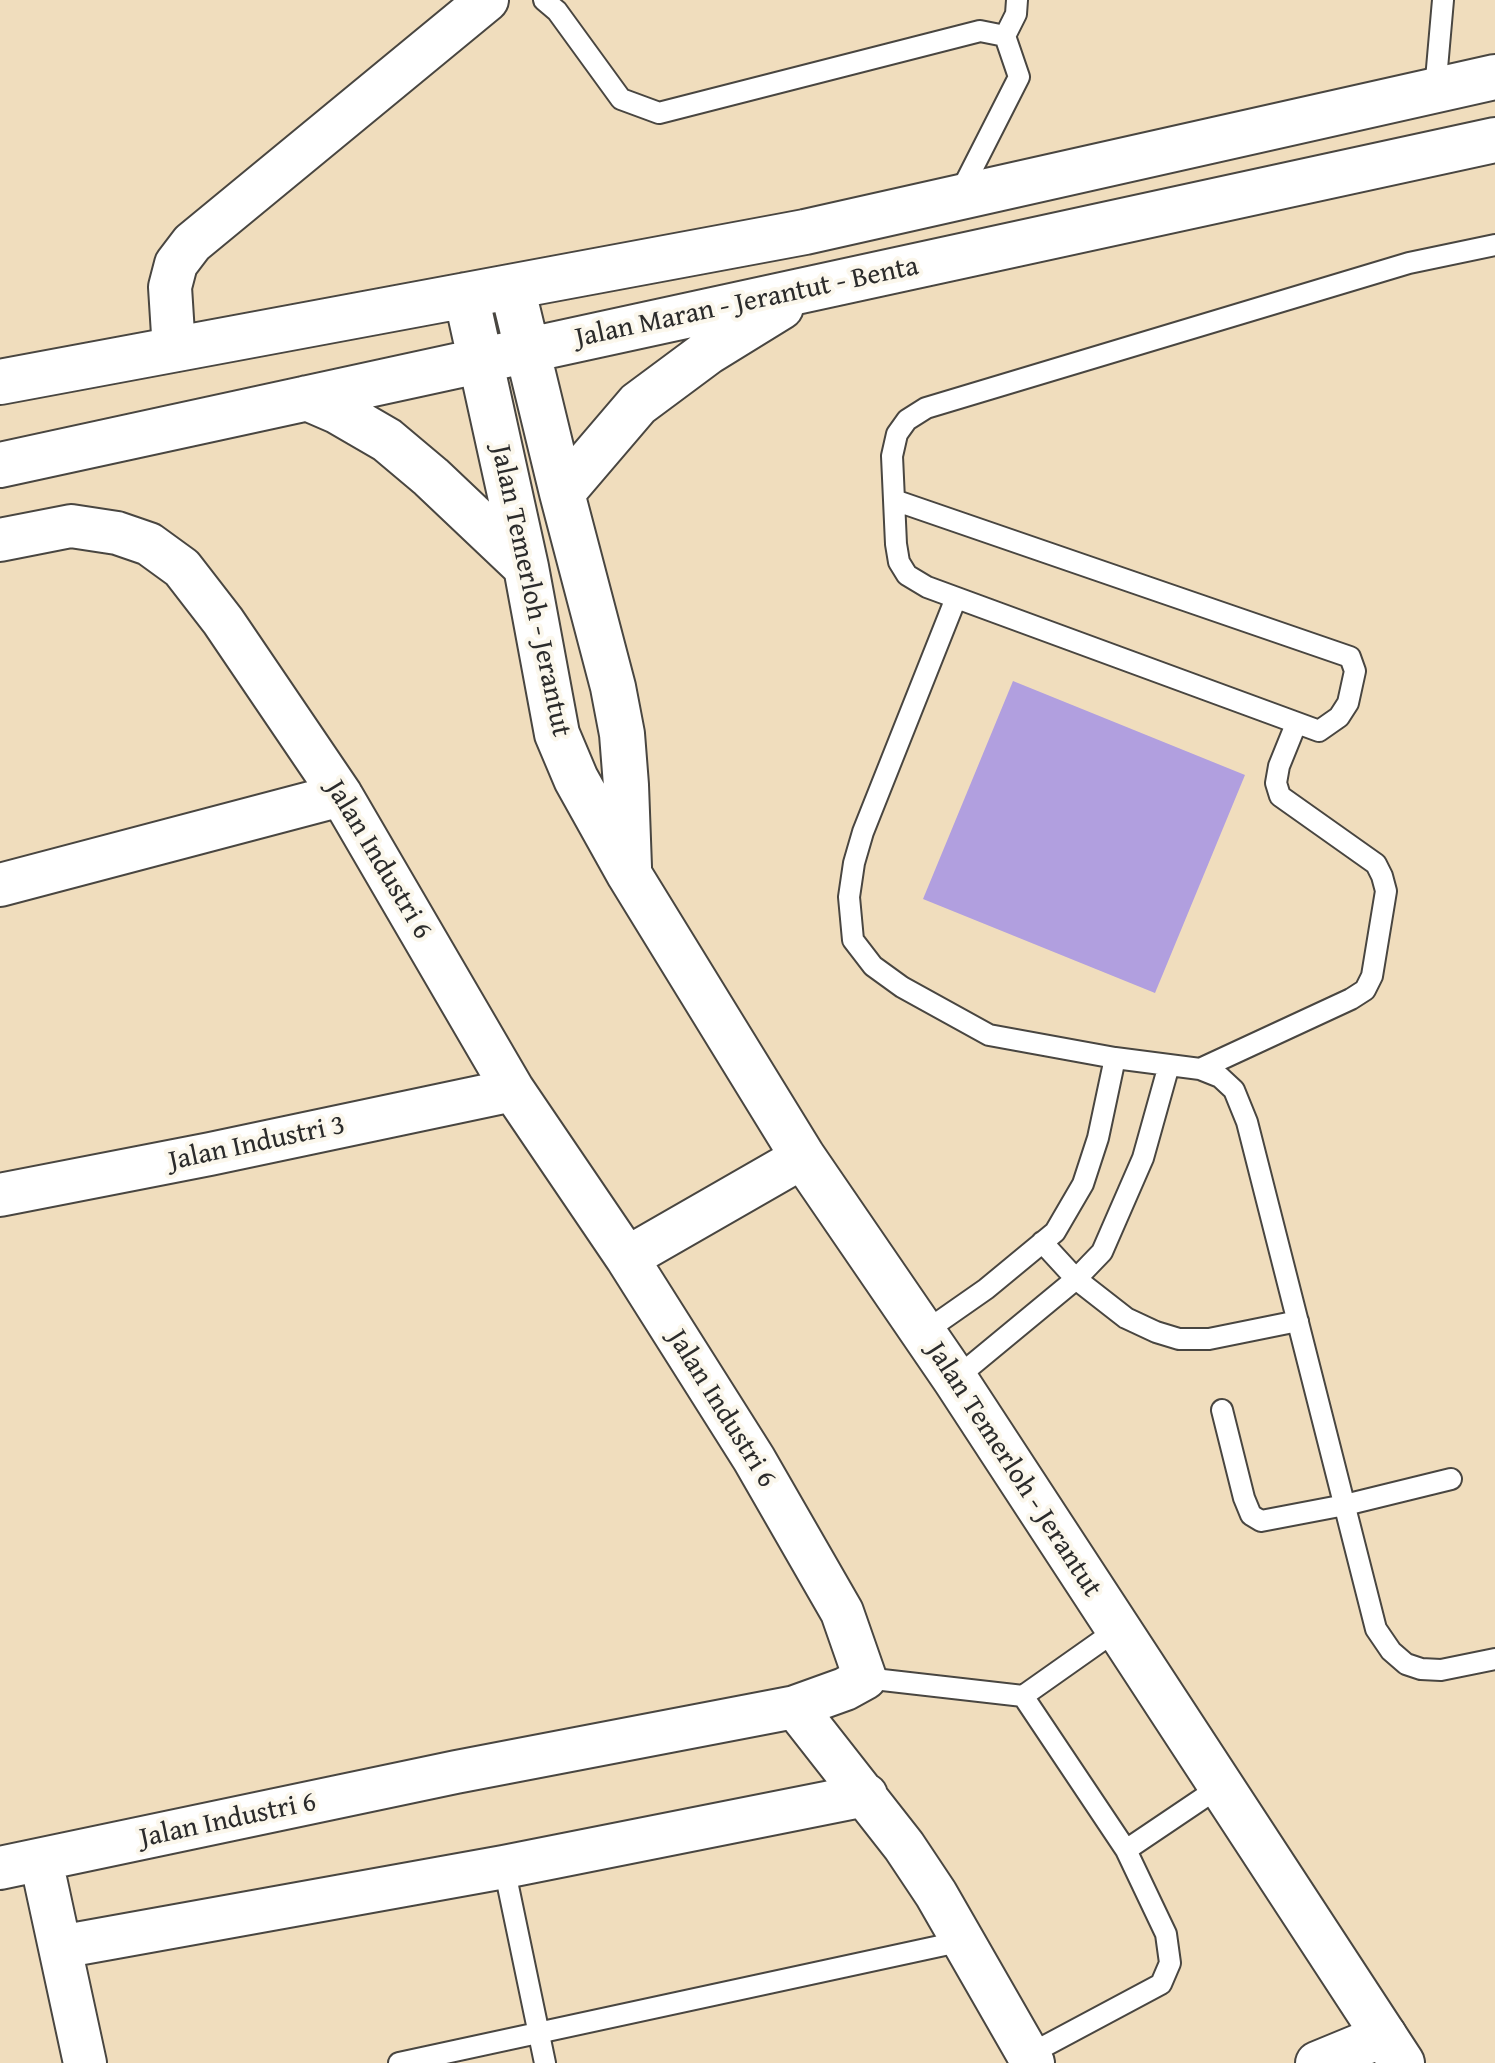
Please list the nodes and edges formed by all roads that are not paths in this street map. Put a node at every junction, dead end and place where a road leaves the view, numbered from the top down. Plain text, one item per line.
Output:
1 (487, 0) edge
2 (1017, 0) edge
3 (1443, 0) edge
4 (556, 4) edge
5 (1005, 36) junction
6 (1495, 77) edge
7 (1435, 91) junction
8 (1495, 140) edge
9 (957, 198) junction
10 (1495, 245) edge
11 (512, 287) junction
12 (810, 289) junction
13 (466, 295) junction
14 (174, 350) junction
15 (528, 350) junction
16 (479, 361) junction
17 (0, 382) edge
18 (307, 398) junction
19 (0, 465) edge
20 (562, 493) junction
21 (894, 500) junction
22 (0, 540) edge
23 (526, 567) junction
24 (956, 598) junction
25 (1296, 724) junction
26 (341, 795) junction
27 (629, 874) junction
28 (0, 885) edge
29 (1115, 1058) junction
30 (1169, 1065) junction
31 (1200, 1069) junction
32 (513, 1090) junction
33 (803, 1157) junction
34 (0, 1195) edge
35 (1042, 1242) junction
36 (627, 1258) junction
37 (1076, 1279) junction
38 (1298, 1321) junction
39 (923, 1333) junction
40 (955, 1379) junction
41 (1222, 1410) dead end
42 (1451, 1479) dead end
43 (1345, 1505) junction
44 (1118, 1629) junction
45 (1495, 1659) edge
46 (865, 1678) junction
47 (1023, 1696) junction
48 (795, 1707) junction
49 (1221, 1786) junction
50 (866, 1795) junction
51 (1126, 1850) junction
52 (41, 1860) junction
53 (504, 1867) junction
54 (0, 1868) edge
55 (963, 1941) junction
56 (60, 1947) junction
57 (539, 2035) junction
58 (1393, 2049) edge
59 (1030, 2059) edge
60 (85, 2063) edge
61 (399, 2063) edge
62 (545, 2063) edge
63 (1317, 2063) edge

1 - 14 street
2 - 5 lane
3 - 7 lane
4 - 5 lane
5 - 9 lane
6 - 7 main road, Jalan Maran - Jerantut - Benta
7 - 9 main road, Jalan Maran - Jerantut - Benta
8 - 12 main road, Jalan Maran - Jerantut - Benta
9 - 11 main road, Jalan Maran - Jerantut - Benta
10 - 21 lane
11 - 13 main road, Jalan Maran - Jerantut - Benta
11 - 15 main road, Jalan Temerloh - Jerantut
12 - 15 main road, Jalan Maran - Jerantut - Benta
12 - 20 main road
13 - 14 main road, Jalan Maran - Jerantut - Benta
13 - 16 main road, Jalan Temerloh - Jerantut
14 - 17 main road, Jalan Maran - Jerantut - Benta
15 - 16 main road, Jalan Maran - Jerantut - Benta
15 - 20 main road, Jalan Temerloh - Jerantut
16 - 18 main road, Jalan Maran - Jerantut - Benta
16 - 23 main road, Jalan Temerloh - Jerantut
18 - 19 main road, Jalan Maran - Jerantut - Benta
18 - 23 main road
20 - 27 main road, Jalan Temerloh - Jerantut
21 - 24 lane
21 - 25 lane
22 - 26 street, Jalan Industri 6
23 - 27 main road, Jalan Temerloh - Jerantut
24 - 25 lane
24 - 29 lane
25 - 31 lane
26 - 28 street
26 - 32 street, Jalan Industri 6
27 - 33 main road, Jalan Temerloh - Jerantut
29 - 30 lane
29 - 35 lane
30 - 31 lane
30 - 37 lane
31 - 38 lane
32 - 34 street, Jalan Industri 3
32 - 36 street, Jalan Industri 6
33 - 36 street
33 - 39 main road, Jalan Temerloh - Jerantut
35 - 37 lane
35 - 39 lane
36 - 46 street, Jalan Industri 6
37 - 38 lane
37 - 40 lane
38 - 43 lane
39 - 40 main road, Jalan Temerloh - Jerantut
40 - 44 main road, Jalan Temerloh - Jerantut
41 - 43 lane
42 - 43 lane
43 - 45 lane
44 - 47 lane
44 - 49 main road, Jalan Temerloh - Jerantut
46 - 47 lane
46 - 48 street, Jalan Industri 6
47 - 51 lane
48 - 50 street
48 - 52 street, Jalan Industri 6
49 - 51 lane
49 - 58 main road, Jalan Temerloh - Jerantut
50 - 53 street
50 - 55 street
51 - 59 lane
52 - 54 street, Jalan Industri 6
52 - 56 street
53 - 56 street
53 - 57 lane
55 - 57 lane
55 - 59 street
56 - 60 street
57 - 61 lane
57 - 62 lane
58 - 63 street

